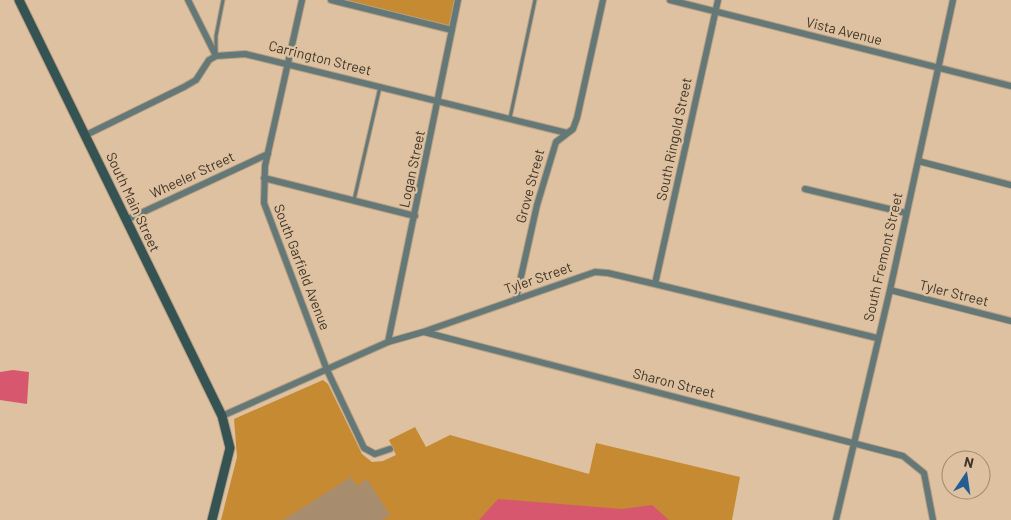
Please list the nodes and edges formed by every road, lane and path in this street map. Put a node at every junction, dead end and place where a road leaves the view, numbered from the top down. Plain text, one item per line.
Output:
1 (19, 0) edge
2 (188, 0) edge
3 (223, 0) edge
4 (302, 0) edge
5 (331, 0) edge
6 (458, 0) edge
7 (536, 0) edge
8 (603, 0) edge
9 (670, 0) edge
10 (718, 0) edge
11 (952, 0) edge
12 (715, 12) junction
13 (452, 30) junction
14 (216, 56) junction
15 (288, 63) junction
16 (937, 68) junction
17 (380, 86) junction
18 (1011, 86) edge
19 (439, 101) junction
20 (510, 119) junction
21 (567, 133) junction
22 (86, 135) junction
23 (268, 154) junction
24 (918, 161) junction
25 (264, 178) junction
26 (1011, 185) edge
27 (805, 188) dead end
28 (354, 200) junction
29 (906, 213) junction
30 (415, 216) junction
31 (126, 220) junction
32 (655, 284) junction
33 (890, 290) junction
34 (516, 298) junction
35 (1011, 321) edge
36 (423, 332) junction
37 (877, 338) junction
38 (388, 342) junction
39 (328, 370) junction
40 (222, 416) junction
41 (853, 442) junction
42 (390, 449) dead end
43 (278, 511) dead end
44 (212, 520) edge
45 (284, 520) edge
46 (836, 520) edge
47 (933, 520) edge

1 - 22 main road, South Main Street
2 - 14 street
3 - 14 lane
4 - 15 street, South Garfield Avenue
5 - 13 street
6 - 13 street, Logan Street
7 - 20 lane
8 - 21 street, Grove Street
9 - 12 street, Vista Avenue
10 - 12 street, South Ringold Street
11 - 16 street, South Fremont Street
12 - 16 street, Vista Avenue
12 - 32 street, South Ringold Street
13 - 19 street, Logan Street
14 - 15 street, Carrington Street
14 - 22 street
15 - 17 street, Carrington Street
15 - 23 street, South Garfield Avenue
16 - 18 street, Vista Avenue
16 - 24 street, South Fremont Street
17 - 19 street, Carrington Street
17 - 28 lane
19 - 20 street, Carrington Street
19 - 30 street, Logan Street
20 - 21 street, Carrington Street
21 - 34 street, Grove Street
22 - 31 main road, South Main Street
23 - 25 street, South Garfield Avenue
23 - 31 street, Wheeler Street
24 - 26 street
24 - 29 street, South Fremont Street
25 - 28 street
25 - 39 street, South Garfield Avenue
27 - 29 street
28 - 30 street
29 - 33 street, South Fremont Street
30 - 38 street, Logan Street
31 - 40 main road, South Main Street
32 - 34 street, Tyler Street
32 - 37 street, Tyler Street
33 - 35 street, Tyler Street
33 - 37 street, South Fremont Street
34 - 36 street, Tyler Street
36 - 38 street, Tyler Street
36 - 41 street, Sharon Street
37 - 41 street, South Fremont Street
38 - 39 street, Tyler Street
39 - 40 street, Tyler Street
39 - 42 street, South Garfield Avenue
40 - 44 main road, South Main Street
41 - 46 street, South Fremont Street
41 - 47 street, Sharon Street
43 - 45 path

